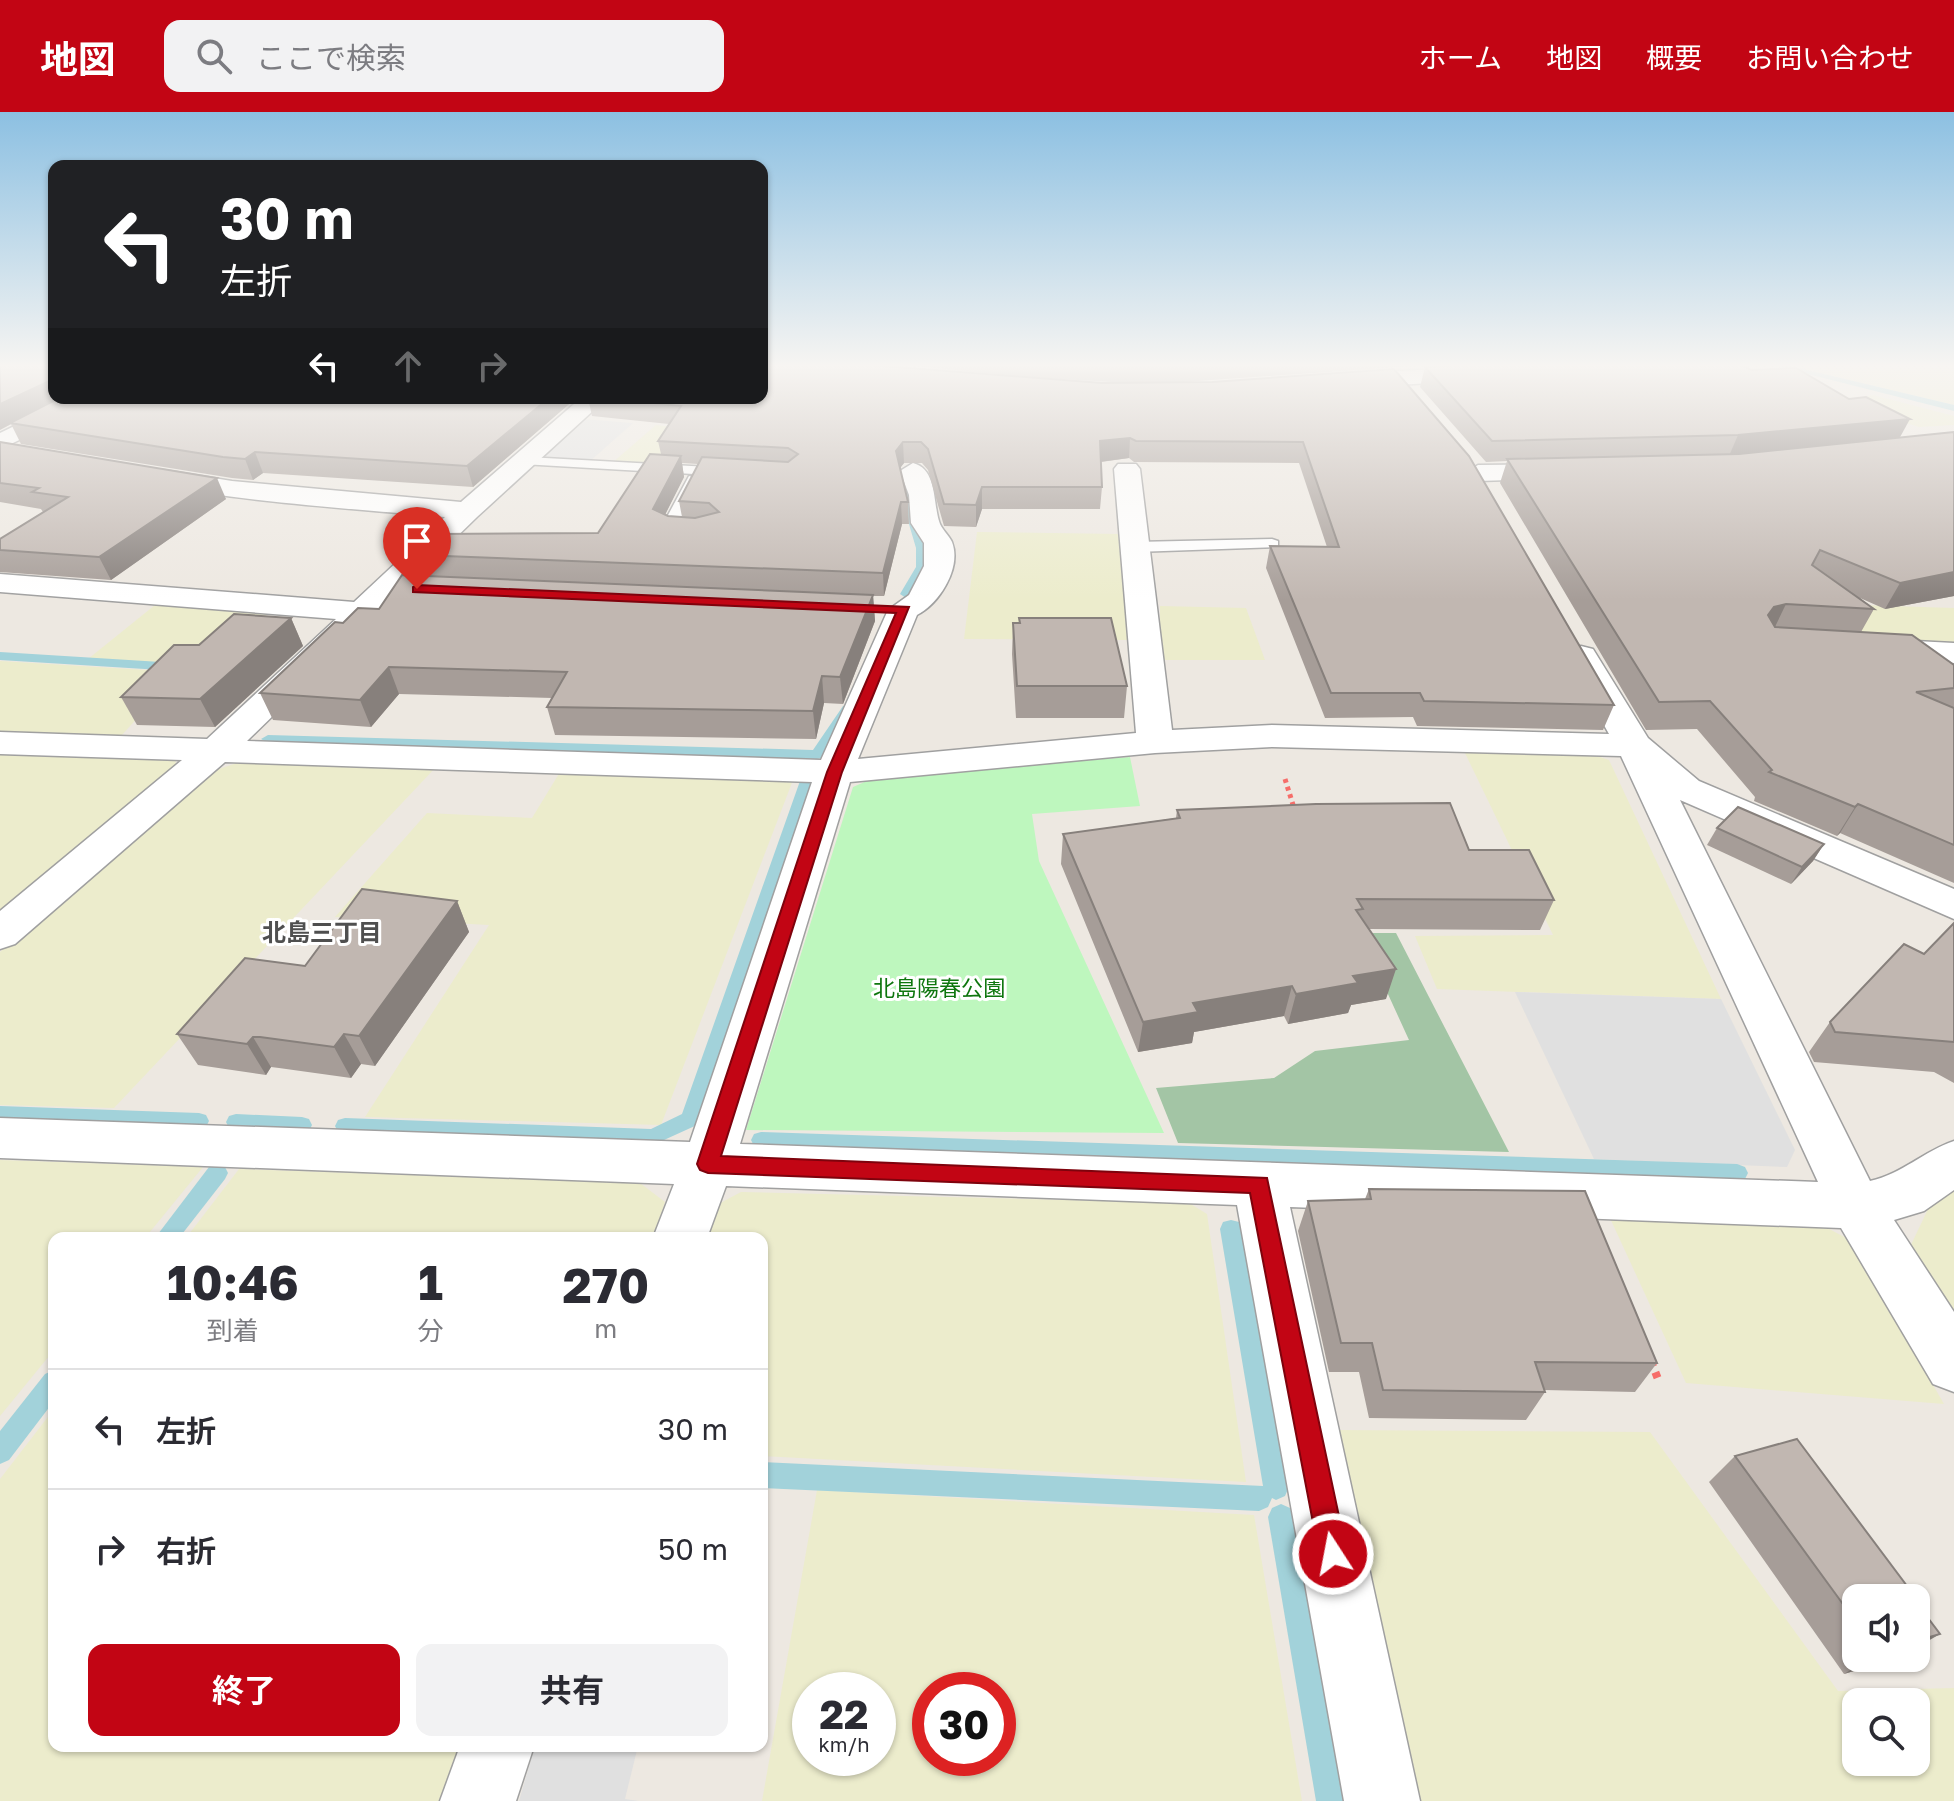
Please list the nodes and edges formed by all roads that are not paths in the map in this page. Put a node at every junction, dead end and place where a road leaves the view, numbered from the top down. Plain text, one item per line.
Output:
1 (547, 443) edge
2 (0, 451) edge
3 (31, 456) edge
4 (527, 461) junction
5 (1127, 469) dead end
6 (698, 471) junction
7 (913, 471) dead end
8 (1587, 472) edge
9 (744, 473) edge
10 (139, 474) edge
11 (1479, 478) edge
12 (467, 511) junction
13 (698, 532) edge
14 (1272, 544) edge
15 (1135, 547) junction
16 (0, 583) edge
17 (387, 588) junction
18 (434, 590) edge
19 (362, 612) junction
20 (1566, 632) edge
21 (1849, 648) edge
22 (1954, 653) edge
23 (1155, 742) junction
24 (0, 743) edge
25 (1634, 745) junction
26 (218, 749) junction
27 (834, 772) junction
28 (1954, 905) edge
29 (0, 934) edge
30 (0, 1138) edge
31 (1954, 1162) edge
32 (708, 1164) junction
33 (1259, 1184) junction
34 (1856, 1206) junction
35 (682, 1232) edge
36 (1954, 1364) edge
37 (495, 1752) edge
38 (478, 1801) edge
39 (1382, 1801) edge

1 - 4 street
2 - 3 street
4 - 6 lane
4 - 12 street
5 - 15 street
6 - 9 lane
6 - 13 lane
7 - 27 street
8 - 11 street
10 - 12 street
12 - 17 street
14 - 15 lane
15 - 23 street
16 - 19 street
17 - 18 street
17 - 19 street
19 - 26 street
20 - 25 street
21 - 22 street
23 - 25 street
23 - 27 street
24 - 26 street
25 - 28 street
25 - 34 street
26 - 27 street
26 - 29 street
27 - 32 street
30 - 32 street
31 - 34 street
32 - 33 street
32 - 35 street
33 - 34 street
33 - 39 street
34 - 36 street
37 - 38 street

